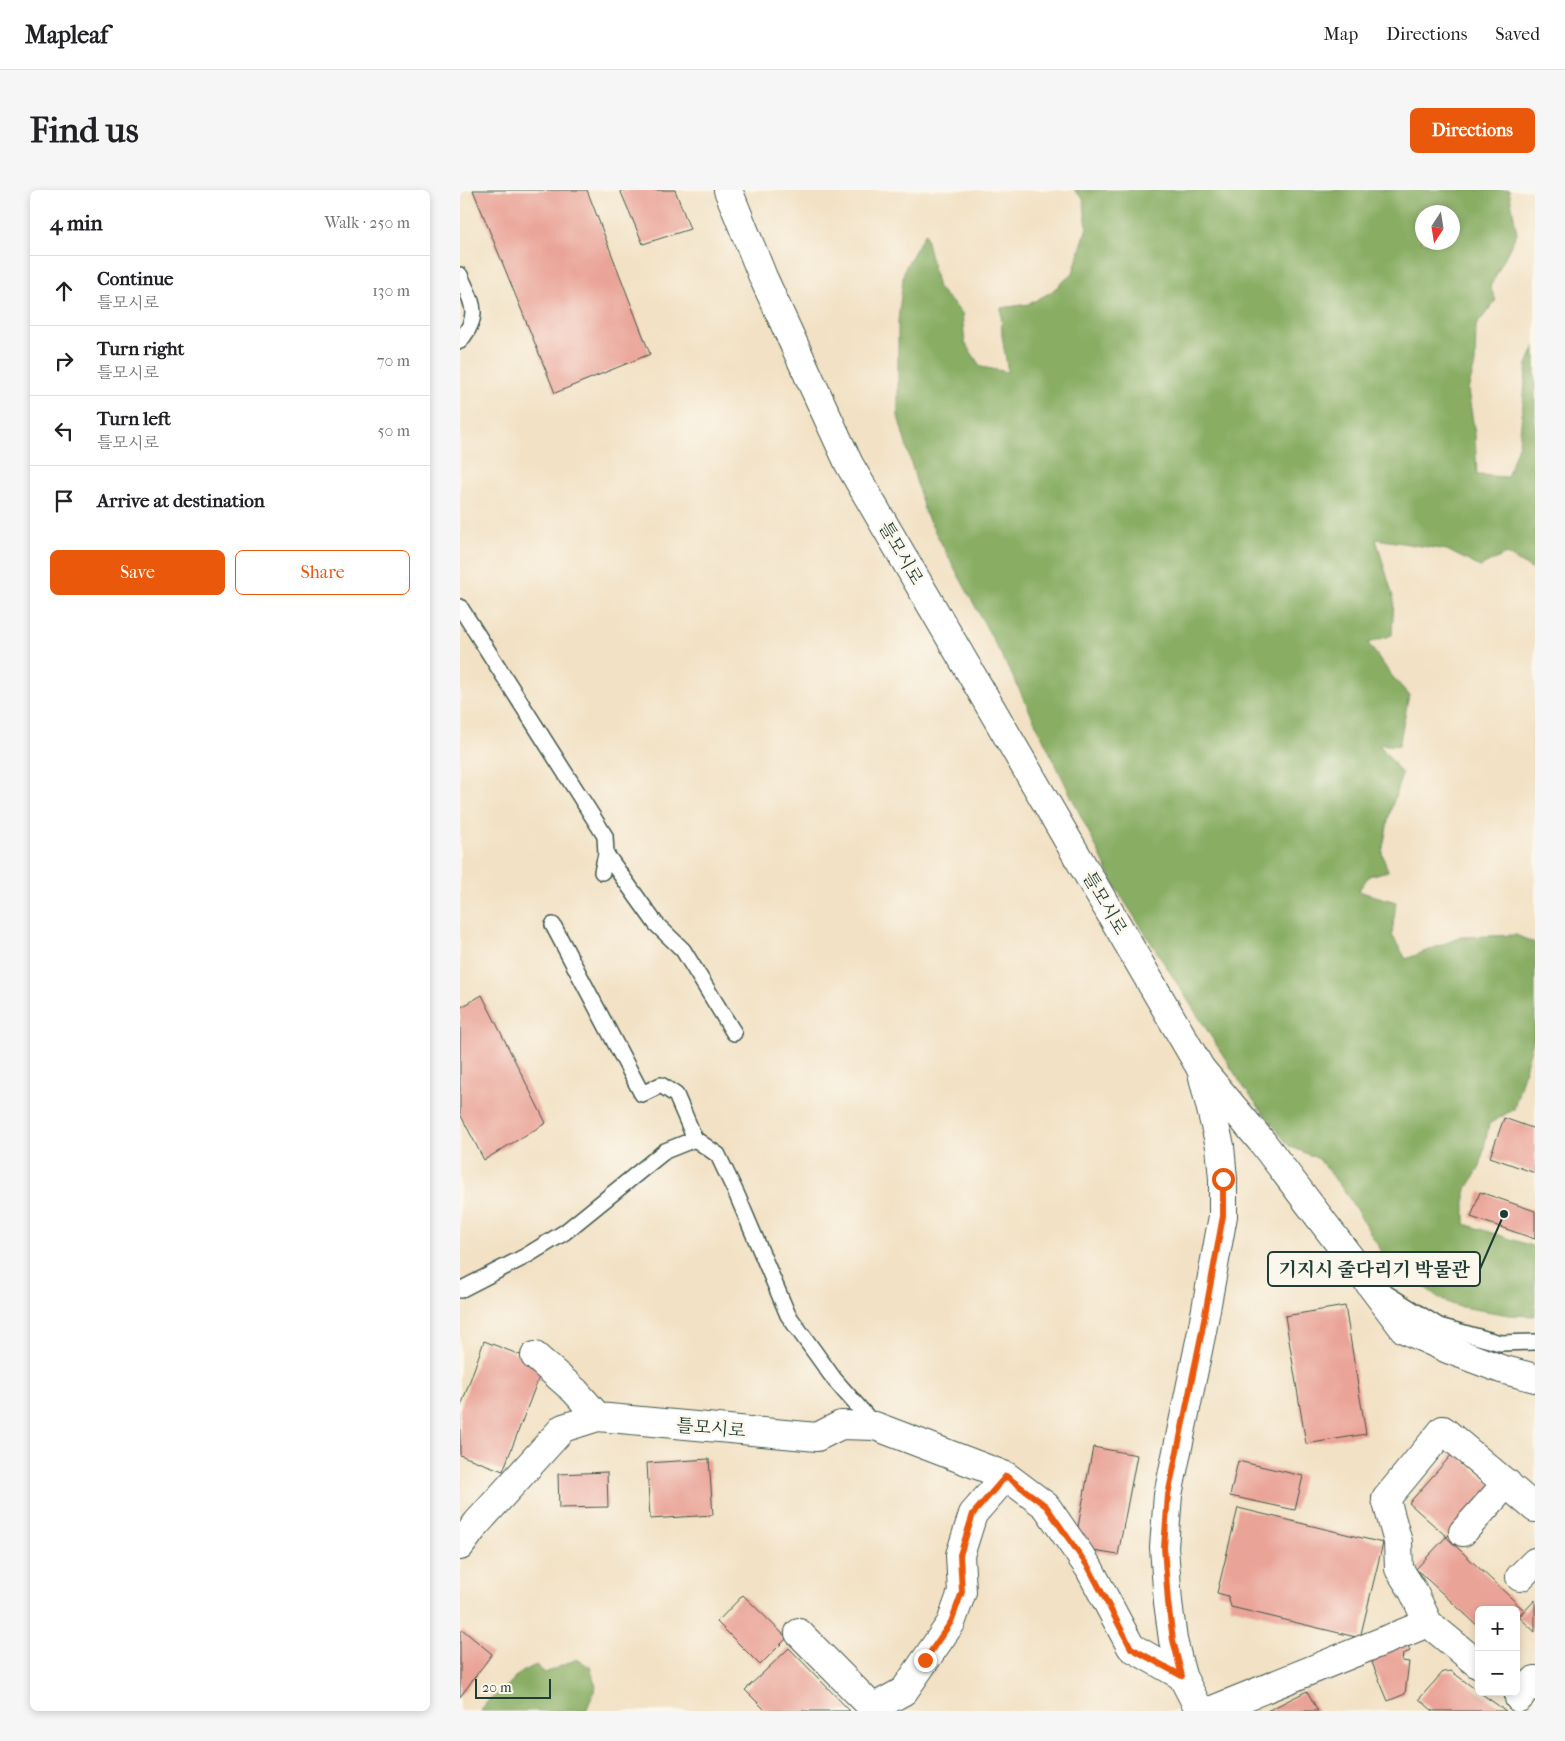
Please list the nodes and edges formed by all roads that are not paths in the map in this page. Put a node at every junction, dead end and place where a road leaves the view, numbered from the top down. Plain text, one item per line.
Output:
1 (728, 190) edge
2 (460, 275) edge
3 (460, 341) edge
4 (460, 607) edge
5 (606, 854) junction
6 (602, 872) dead end
7 (553, 925) dead end
8 (734, 1033) dead end
9 (1202, 1069) junction
10 (695, 1138) junction
11 (1368, 1282) junction
12 (460, 1290) edge
13 (1535, 1342) edge
14 (534, 1356) dead end
15 (1535, 1378) edge
16 (598, 1417) junction
17 (875, 1426) junction
18 (1006, 1476) junction
19 (1507, 1483) junction
20 (1535, 1508) edge
21 (1462, 1532) dead end
22 (460, 1546) edge
23 (1428, 1623) junction
24 (800, 1634) dead end
25 (1475, 1662) edge
26 (1182, 1676) junction
27 (1200, 1711) edge
28 (1210, 1711) edge

1 - 9 street, 틀모시로
2 - 3 lane
4 - 5 lane
5 - 6 lane
5 - 8 lane
7 - 10 lane
9 - 11 street
9 - 26 street, 틀모시로
10 - 12 lane
10 - 17 lane
11 - 13 lane
11 - 15 street
14 - 16 street
16 - 17 street, 틀모시로
16 - 22 street, 틀모시로
17 - 18 street, 틀모시로
18 - 24 street
18 - 26 street, 틀모시로
19 - 20 street
19 - 21 street
19 - 23 street
23 - 25 street
23 - 28 street
26 - 27 street, 틀모시로

